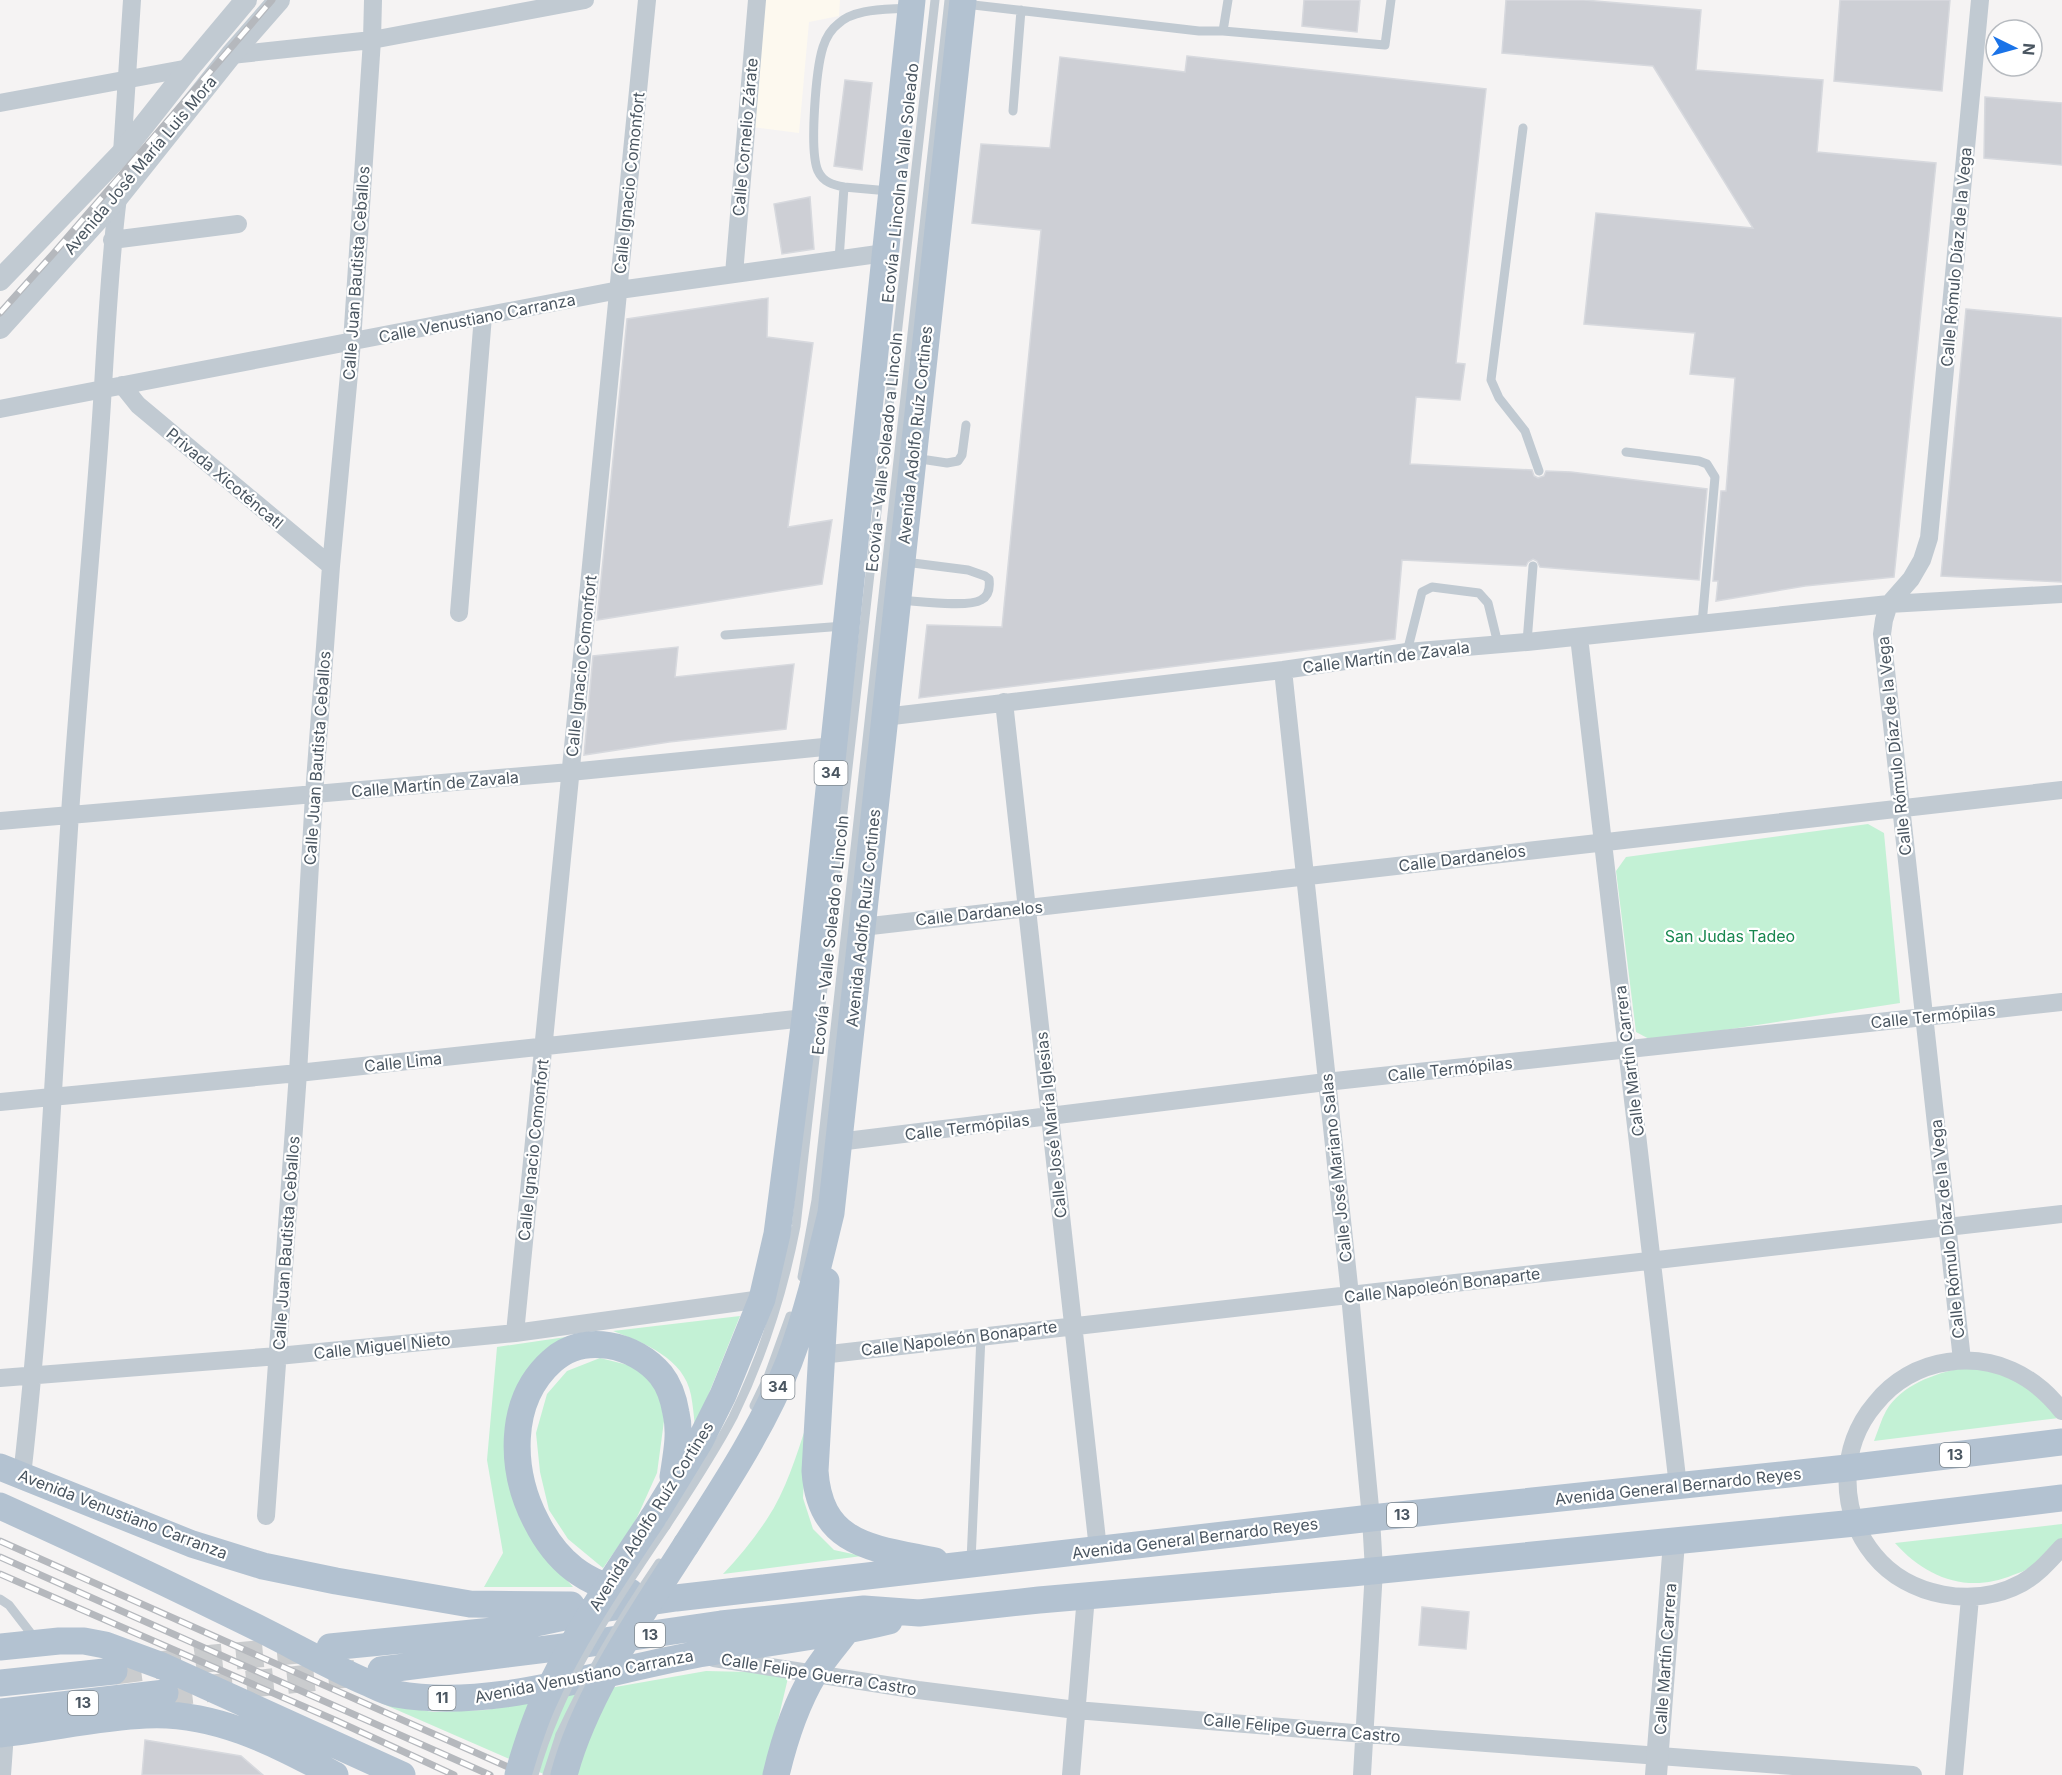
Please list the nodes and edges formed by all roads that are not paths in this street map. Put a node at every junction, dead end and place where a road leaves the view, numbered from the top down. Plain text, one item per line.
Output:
1 (132, 0) edge
2 (246, 0) edge
3 (279, 0) edge
4 (373, 0) edge
5 (585, 0) edge
6 (647, 0) edge
7 (757, 0) edge
8 (1228, 0) edge
9 (1391, 0) edge
10 (1980, 0) edge
11 (958, 1) edge
12 (919, 2) edge
13 (507, 7) edge
14 (1021, 10) junction
15 (1223, 30) junction
16 (372, 40) junction
17 (231, 55) junction
18 (189, 68) junction
19 (126, 79) junction
20 (0, 103) edge
21 (1013, 111) dead end
22 (1523, 129) dead end
23 (122, 153) junction
24 (844, 187) junction
25 (892, 191) junction
26 (118, 197) junction
27 (238, 224) dead end
28 (112, 240) junction
29 (885, 254) junction
30 (839, 260) junction
31 (734, 274) junction
32 (0, 280) edge
33 (619, 290) junction
34 (483, 316) junction
35 (0, 328) edge
36 (352, 342) junction
37 (122, 386) junction
38 (104, 390) junction
39 (0, 409) edge
40 (966, 425) dead end
41 (1626, 452) dead end
42 (912, 458) junction
43 (1539, 471) dead end
44 (902, 561) junction
45 (331, 566) junction
46 (1533, 567) dead end
47 (2062, 594) edge
48 (897, 600) junction
49 (1889, 604) junction
50 (459, 613) dead end
51 (1702, 624) junction
52 (846, 626) junction
53 (724, 635) dead end
54 (1579, 637) junction
55 (1527, 642) junction
56 (1498, 644) junction
57 (1407, 652) junction
58 (1283, 670) junction
59 (1004, 702) junction
60 (884, 717) junction
61 (834, 746) junction
62 (570, 772) junction
63 (2062, 790) edge
64 (314, 795) junction
65 (1900, 808) junction
66 (70, 814) junction
67 (0, 821) edge
68 (1603, 841) junction
69 (1305, 876) junction
70 (1027, 908) junction
71 (862, 927) junction
72 (2062, 1002) edge
73 (1923, 1017) junction
74 (805, 1018) junction
75 (543, 1046) junction
76 (1627, 1050) junction
77 (298, 1073) junction
78 (1326, 1082) junction
79 (54, 1097) junction
80 (0, 1102) edge
81 (1050, 1117) junction
82 (838, 1142) junction
83 (831, 1213) junction
84 (2062, 1214) edge
85 (1947, 1227) junction
86 (1652, 1261) junction
87 (800, 1286) dead end
88 (1350, 1295) junction
89 (762, 1299) junction
90 (794, 1303) dead end
91 (1072, 1325) junction
92 (515, 1333) junction
93 (981, 1336) junction
94 (821, 1355) junction
95 (278, 1356) junction
96 (1962, 1360) junction
97 (33, 1375) junction
98 (0, 1378) edge
99 (2062, 1411) edge
100 (748, 1418) dead end
101 (2062, 1442) edge
102 (1847, 1468) junction
103 (11, 1471) edge
104 (1678, 1486) junction
105 (672, 1488) junction
106 (2062, 1497) edge
107 (0, 1506) edge
108 (266, 1516) dead end
109 (1371, 1518) junction
110 (659, 1522) junction
111 (1855, 1523) junction
112 (1674, 1542) junction
113 (2062, 1547) edge
114 (1098, 1549) junction
115 (675, 1550) junction
116 (963, 1565) junction
117 (1374, 1570) junction
118 (1086, 1596) junction
119 (676, 1598) junction
120 (1970, 1598) junction
121 (0, 1599) edge
122 (602, 1609) junction
123 (864, 1609) junction
124 (919, 1613) junction
125 (846, 1632) junction
126 (37, 1642) junction
127 (0, 1647) edge
128 (330, 1647) tunnel mouth
129 (694, 1655) junction
130 (381, 1670) tunnel mouth
131 (114, 1671) tunnel mouth
132 (815, 1673) junction
133 (0, 1683) edge
134 (165, 1694) tunnel mouth
135 (1076, 1710) junction
136 (2, 1726) edge
137 (1365, 1734) junction
138 (1657, 1765) edge
139 (2, 1775) edge
140 (335, 1775) edge
141 (402, 1775) edge
142 (518, 1775) edge
143 (534, 1775) edge
144 (547, 1775) edge
145 (564, 1775) edge
146 (776, 1775) edge
147 (1071, 1775) edge
148 (1362, 1775) edge
149 (1913, 1775) edge
150 (1954, 1775) edge

1 - 19 street
2 - 18 street, Avenida José María Luis Mora
3 - 17 street, Avenida José María Luis Mora
4 - 16 street, Calle Juan Bautista Ceballos
5 - 13 street
6 - 33 street, Calle Ignacio Comonfort
7 - 31 street, Calle Cornelio Zárate
8 - 15 lane
9 - 15 lane
10 - 49 street, Calle Rómulo Díaz de la Vega
11 - 14 lane
11 - 42 main road, Avenida Adolfo Ruíz Cortines / 34
11 - 87 lane, Ecovía - Valle Soleado a Lincoln
12 - 24 lane
12 - 25 main road, Avenida Adolfo Ruíz Cortines / 34
12 - 110 lane, Ecovía - Lincoln a Valle Soleado
13 - 16 street
14 - 15 lane
14 - 21 lane
16 - 17 street
16 - 36 street, Calle Juan Bautista Ceballos
17 - 26 street, Avenida José María Luis Mora
18 - 19 street
18 - 23 street, Avenida José María Luis Mora
19 - 20 street
19 - 23 street
22 - 43 lane
23 - 32 street, Avenida José María Luis Mora
24 - 25 lane
24 - 30 lane
25 - 29 main road, Avenida Adolfo Ruíz Cortines / 34
26 - 28 street
26 - 35 street, Avenida José María Luis Mora
27 - 28 street
28 - 38 street
29 - 30 street, Calle Venustiano Carranza
29 - 52 main road, Avenida Adolfo Ruíz Cortines / 34
30 - 31 street, Calle Venustiano Carranza
31 - 33 street, Calle Venustiano Carranza
33 - 34 street, Calle Venustiano Carranza
33 - 62 street, Calle Ignacio Comonfort
34 - 36 street, Calle Venustiano Carranza
34 - 50 street
36 - 37 street, Calle Venustiano Carranza
36 - 45 street, Calle Juan Bautista Ceballos
37 - 38 street, Calle Venustiano Carranza
37 - 45 street, Privada Xicoténcatl
38 - 39 street, Calle Venustiano Carranza
38 - 66 street
40 - 42 lane
41 - 51 lane
42 - 44 main road, Avenida Adolfo Ruíz Cortines / 34
44 - 48 main road, Avenida Adolfo Ruíz Cortines / 34
44 - 48 lane
45 - 64 street, Calle Juan Bautista Ceballos
46 - 55 lane
47 - 49 street, Calle Martín de Zavala
48 - 60 main road, Avenida Adolfo Ruíz Cortines / 34
49 - 51 street, Calle Martín de Zavala
49 - 65 street, Calle Rómulo Díaz de la Vega
51 - 54 street, Calle Martín de Zavala
52 - 53 lane
52 - 61 main road, Avenida Adolfo Ruíz Cortines / 34
54 - 55 street, Calle Martín de Zavala
54 - 68 street, Calle Martín Carrera
55 - 56 street, Calle Martín de Zavala
56 - 57 street, Calle Martín de Zavala
56 - 57 lane
57 - 58 street, Calle Martín de Zavala
58 - 59 street, Calle Martín de Zavala
58 - 69 street, Calle José Mariano Salas
59 - 60 street, Calle Martín de Zavala
59 - 70 street, Calle José María Iglesias
60 - 71 main road, Avenida Adolfo Ruíz Cortines / 34
61 - 62 street, Calle Martín de Zavala
61 - 74 main road, Avenida Adolfo Ruíz Cortines / 34
62 - 64 street, Calle Martín de Zavala
62 - 75 street, Calle Ignacio Comonfort
63 - 65 street, Calle Dardanelos
64 - 66 street, Calle Martín de Zavala
64 - 77 street, Calle Juan Bautista Ceballos
65 - 68 street, Calle Dardanelos
65 - 73 street, Calle Rómulo Díaz de la Vega
66 - 67 street, Calle Martín de Zavala
66 - 79 street
68 - 69 street, Calle Dardanelos
68 - 76 street, Calle Martín Carrera
69 - 70 street, Calle Dardanelos
69 - 78 street, Calle José Mariano Salas
70 - 71 street, Calle Dardanelos
70 - 81 street, Calle José María Iglesias
71 - 82 main road, Avenida Adolfo Ruíz Cortines / 34
72 - 73 street, Calle Termópilas
73 - 76 street, Calle Termópilas
73 - 85 street, Calle Rómulo Díaz de la Vega
74 - 75 street, Calle Lima
74 - 89 main road, Avenida Adolfo Ruíz Cortines / 34
75 - 77 street, Calle Lima
75 - 92 street, Calle Ignacio Comonfort
76 - 78 street, Calle Termópilas
76 - 86 street, Calle Martín Carrera
77 - 79 street, Calle Lima
77 - 95 street, Calle Juan Bautista Ceballos
78 - 81 street, Calle Termópilas
78 - 88 street, Calle José Mariano Salas
79 - 80 street, Calle Lima
79 - 97 street
81 - 82 street, Calle Termópilas
81 - 91 street, Calle José María Iglesias
82 - 83 main road, Avenida Adolfo Ruíz Cortines / 34
83 - 94 main road
83 - 115 main road, Avenida Adolfo Ruíz Cortines / 34
84 - 85 street, Calle Napoleón Bonaparte
85 - 86 street, Calle Napoleón Bonaparte
85 - 96 street, Calle Rómulo Díaz de la Vega
86 - 88 street, Calle Napoleón Bonaparte
86 - 104 street, Calle Martín Carrera
88 - 91 street, Calle Napoleón Bonaparte
88 - 109 street, Calle José Mariano Salas
89 - 92 street, Calle Miguel Nieto
89 - 105 main road, Avenida Adolfo Ruíz Cortines / 34
90 - 100 lane
91 - 93 street, Calle Napoleón Bonaparte
91 - 114 street, Calle José María Iglesias
92 - 95 street, Calle Miguel Nieto
93 - 94 street, Calle Napoleón Bonaparte
93 - 116 lane
94 - 116 main road
95 - 97 street, Calle Miguel Nieto
95 - 108 street, Calle Juan Bautista Ceballos
96 - 99 street
96 - 102 street
97 - 98 street, Calle Miguel Nieto
97 - 103 street
101 - 102 main road, Avenida General Bernardo Reyes / 13
102 - 104 main road, Avenida General Bernardo Reyes / 13
102 - 111 street
103 - 122 main road, Avenida Venustiano Carranza
104 - 109 main road, Avenida General Bernardo Reyes / 13
105 - 110 main road, Avenida Adolfo Ruíz Cortines / 34
105 - 119 main road
106 - 111 main road, 13
107 - 129 main road, Avenida Venustiano Carranza / 11
109 - 114 main road, Avenida General Bernardo Reyes / 13
109 - 117 street, Calle José Mariano Salas
110 - 142 main road, Avenida Adolfo Ruíz Cortines / 34, bridge
110 - 143 lane, Ecovía - Lincoln a Valle Soleado, bridge
111 - 112 main road, 13
111 - 120 street
112 - 117 main road, 13
112 - 138 street, Calle Martín Carrera
113 - 120 street
114 - 116 main road, Avenida General Bernardo Reyes / 13
115 - 144 lane, bridge
115 - 145 main road, Avenida Adolfo Ruíz Cortines / 34, bridge
116 - 119 main road, Avenida General Bernardo Reyes / 13
117 - 118 main road, 13
117 - 137 street, Calle José Mariano Salas
118 - 124 main road, 13
118 - 135 street
119 - 122 main road, Avenida General Bernardo Reyes / 13
120 - 150 street
121 - 126 lane
122 - 128 main road, Avenida General Bernardo Reyes / 13
123 - 124 main road, 13
123 - 125 main road
123 - 130 main road, 13
124 - 125 main road, Avenida Venustiano Carranza / 11
125 - 129 main road, Avenida Venustiano Carranza / 11
125 - 132 main road
126 - 127 main road
126 - 141 main road
129 - 132 street, Calle Felipe Guerra Castro
131 - 133 main road, 13
132 - 135 street, Calle Felipe Guerra Castro
132 - 146 main road
134 - 136 main road, 13
135 - 137 street, Calle Felipe Guerra Castro
135 - 147 street
136 - 139 street
136 - 140 main road
137 - 138 street, Calle Felipe Guerra Castro
137 - 148 street, Calle José Mariano Salas
138 - 149 street, Calle Felipe Guerra Castro

